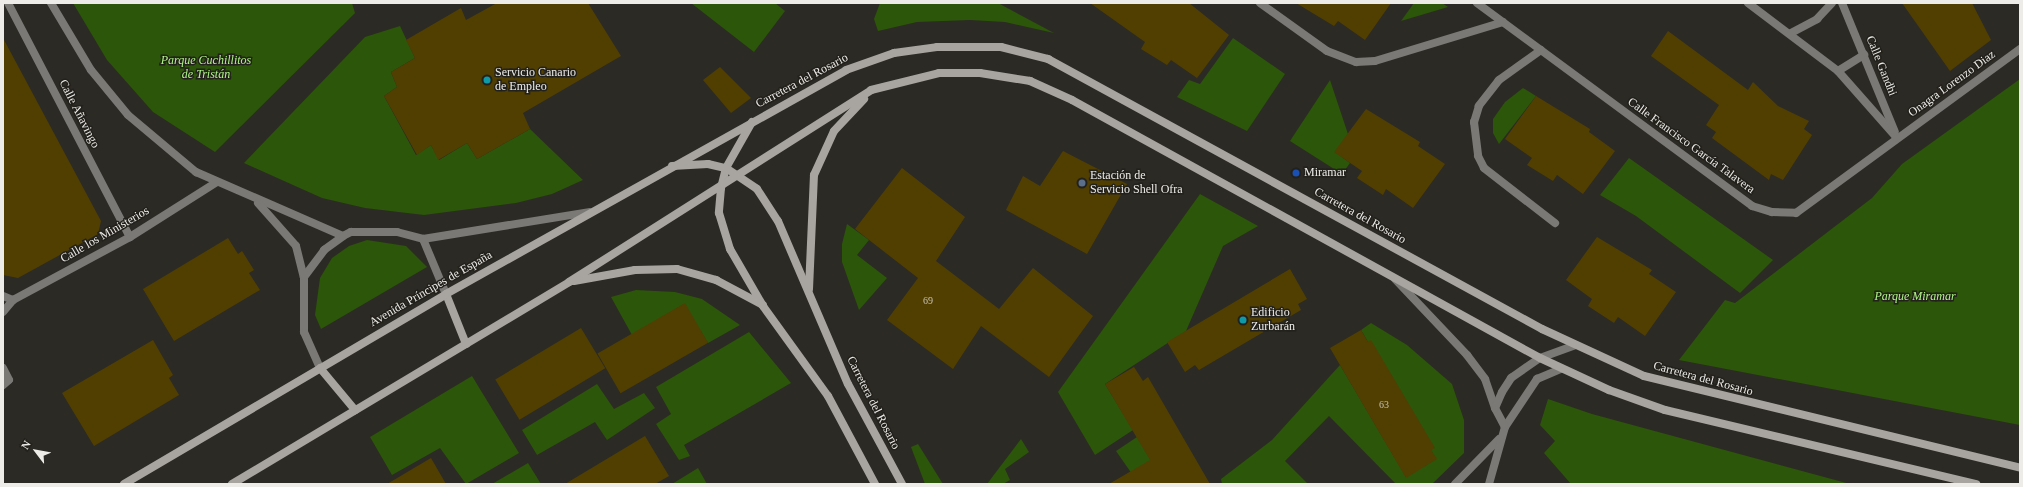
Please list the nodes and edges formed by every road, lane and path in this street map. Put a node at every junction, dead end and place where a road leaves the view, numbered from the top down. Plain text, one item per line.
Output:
1 (8, 3) edge
2 (51, 3) edge
3 (1260, 3) edge
4 (1477, 3) edge
5 (1748, 3) edge
6 (1832, 3) edge
7 (1842, 3) edge
8 (1503, 22) junction
9 (1791, 33) junction
10 (1541, 50) junction
11 (2020, 50) edge
12 (1864, 55) junction
13 (1838, 71) junction
14 (871, 90) junction
15 (752, 121) junction
16 (1897, 138) junction
17 (670, 166) junction
18 (726, 168) junction
19 (741, 175) junction
20 (217, 182) junction
21 (721, 188) junction
22 (256, 201) junction
23 (589, 212) junction
24 (1555, 223) dead end
25 (342, 236) junction
26 (130, 237) junction
27 (424, 239) junction
28 (304, 277) junction
29 (1394, 278) junction
30 (569, 282) junction
31 (809, 292) junction
32 (446, 294) junction
33 (3, 296) edge
34 (13, 300) junction
35 (763, 306) junction
36 (3, 312) edge
37 (466, 344) junction
38 (1576, 345) junction
39 (1540, 358) junction
40 (3, 368) edge
41 (320, 368) junction
42 (1561, 369) junction
43 (3, 385) edge
44 (1495, 408) junction
45 (355, 410) junction
46 (1505, 428) junction
47 (1500, 439) junction
48 (2020, 468) edge
49 (124, 484) edge
50 (232, 484) edge
51 (876, 484) edge
52 (902, 484) edge
53 (1455, 484) edge
54 (1489, 484) edge
55 (1976, 484) edge

1 - 26 street, Calle Añavingo
2 - 20 street
3 - 8 street
4 - 8 street, Calle Francisco García Talavera
5 - 9 street
6 - 9 street
7 - 12 street, Calle Gandhi
8 - 10 street, Calle Francisco García Talavera
9 - 13 street
10 - 16 street, Calle Francisco García Talavera
10 - 24 street
11 - 16 street, Onagra Lorenzo Diaz
12 - 13 street
12 - 16 street, Calle Gandhi
13 - 16 street
14 - 19 main road
14 - 29 main road
14 - 31 main road, Carretera del Rosario
15 - 17 main road, Avenida Príncipes de España
15 - 18 main road, Carretera del Rosario
15 - 38 main road, Carretera del Rosario
17 - 18 main road
17 - 23 main road, Avenida Príncipes de España
18 - 19 main road
18 - 21 main road, Carretera del Rosario
19 - 21 main road
19 - 31 main road
20 - 22 street
20 - 26 street, Calle los Ministerios
21 - 30 main road
21 - 35 main road, Carretera del Rosario
22 - 25 street
22 - 28 street
23 - 27 street
23 - 32 main road, Avenida Príncipes de España
25 - 27 street
25 - 28 street
26 - 34 street, Calle los Ministerios
27 - 32 street
28 - 41 street
29 - 39 main road
29 - 44 street
30 - 35 main road
30 - 37 main road
31 - 52 main road, Carretera del Rosario
32 - 37 main road
32 - 41 main road, Avenida Príncipes de España
33 - 34 street
34 - 36 street
35 - 51 main road, Carretera del Rosario
37 - 45 main road
38 - 39 street
38 - 48 main road, Carretera del Rosario
39 - 42 main road
39 - 44 street
40 - 43 street
41 - 45 main road
41 - 49 main road, Avenida Príncipes de España
42 - 46 street
42 - 55 main road
44 - 46 street
45 - 50 main road
46 - 47 street
47 - 53 street
47 - 54 street

